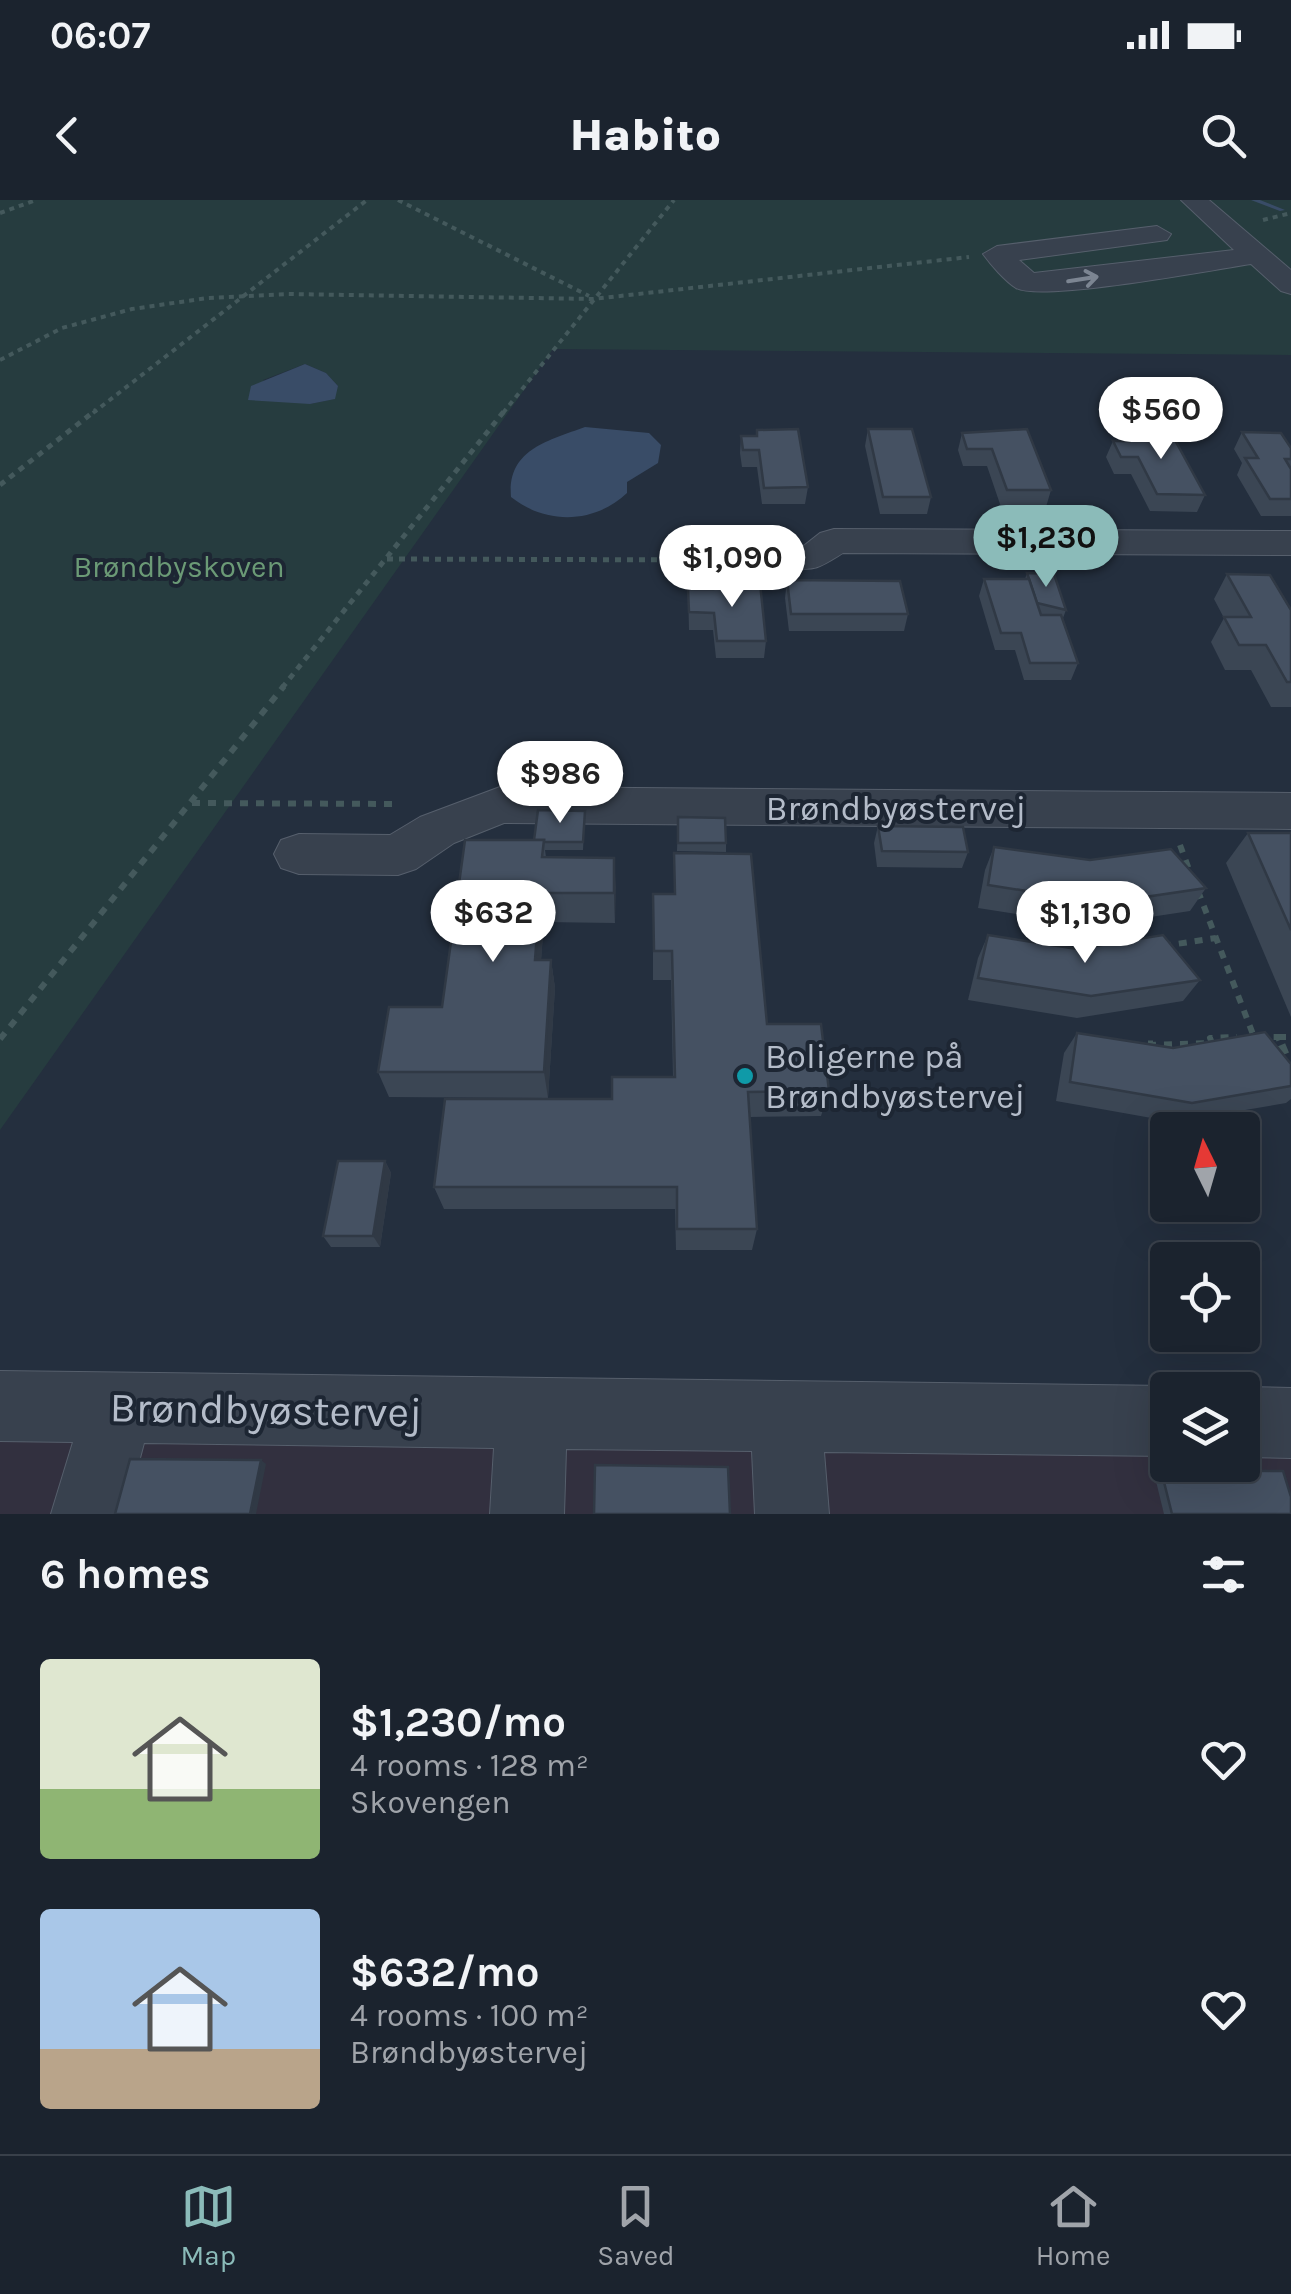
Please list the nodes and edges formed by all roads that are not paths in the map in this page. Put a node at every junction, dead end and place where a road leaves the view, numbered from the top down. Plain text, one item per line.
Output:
1 (1194, 200) edge
2 (1221, 225) junction
3 (1257, 255) junction
4 (1291, 284) edge
5 (1291, 542) edge
6 (807, 559) road end
7 (1291, 811) edge
8 (299, 854) dead end
9 (0, 1406) edge
10 (119, 1407) junction
11 (532, 1412) junction
12 (786, 1416) junction
13 (1150, 1421) edge
14 (1260, 1422) edge
15 (1291, 1423) edge
16 (88, 1514) edge
17 (527, 1514) edge
18 (792, 1514) edge

1 - 2 street
2 - 3 street
2 -> 3 street
3 - 4 street
5 - 6 street
7 - 8 street, Brøndbyøstervej
9 - 10 street, Brøndbyøstervej
10 - 11 street, Brøndbyøstervej
10 - 16 street
11 - 12 street, Brøndbyøstervej
11 - 17 street
12 - 13 street, Brøndbyøstervej
12 - 18 street
14 - 15 street

